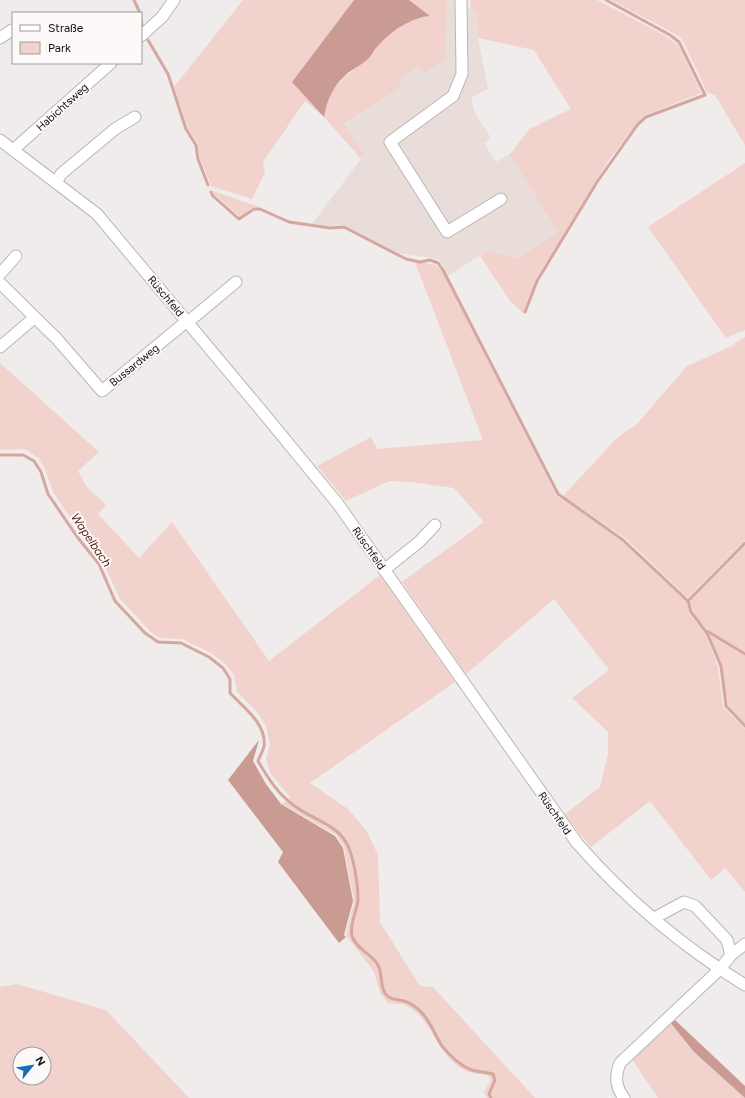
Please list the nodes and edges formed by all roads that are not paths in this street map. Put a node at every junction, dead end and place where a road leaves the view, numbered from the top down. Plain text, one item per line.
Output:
1 (174, 0) edge
2 (461, 0) edge
3 (12, 30) edge
4 (142, 35) edge
5 (0, 38) edge
6 (110, 64) edge
7 (135, 117) dead end
8 (0, 140) edge
9 (13, 150) junction
10 (56, 183) junction
11 (501, 198) dead end
12 (16, 256) dead end
13 (0, 274) edge
14 (236, 282) dead end
15 (0, 283) edge
16 (34, 318) junction
17 (187, 321) junction
18 (0, 347) edge
19 (435, 525) dead end
20 (384, 570) junction
21 (654, 918) junction
22 (745, 944) edge
23 (731, 955) junction
24 (720, 969) junction
25 (745, 985) edge
26 (624, 1098) edge

1 - 4 street
2 - 11 street
3 - 5 street
6 - 9 street, Habichtsweg
7 - 10 street
8 - 9 street, Rüschfeld
9 - 10 street, Rüschfeld
10 - 17 street, Rüschfeld
12 - 13 street
14 - 17 street
15 - 16 street, Bussardweg
16 - 17 street, Bussardweg
16 - 18 street
17 - 20 street, Rüschfeld
19 - 20 street
20 - 21 street, Rüschfeld
21 - 23 street
21 - 24 street, Rüschfeld
22 - 23 street
23 - 24 street
24 - 25 street, Rüschfeld
24 - 26 street

